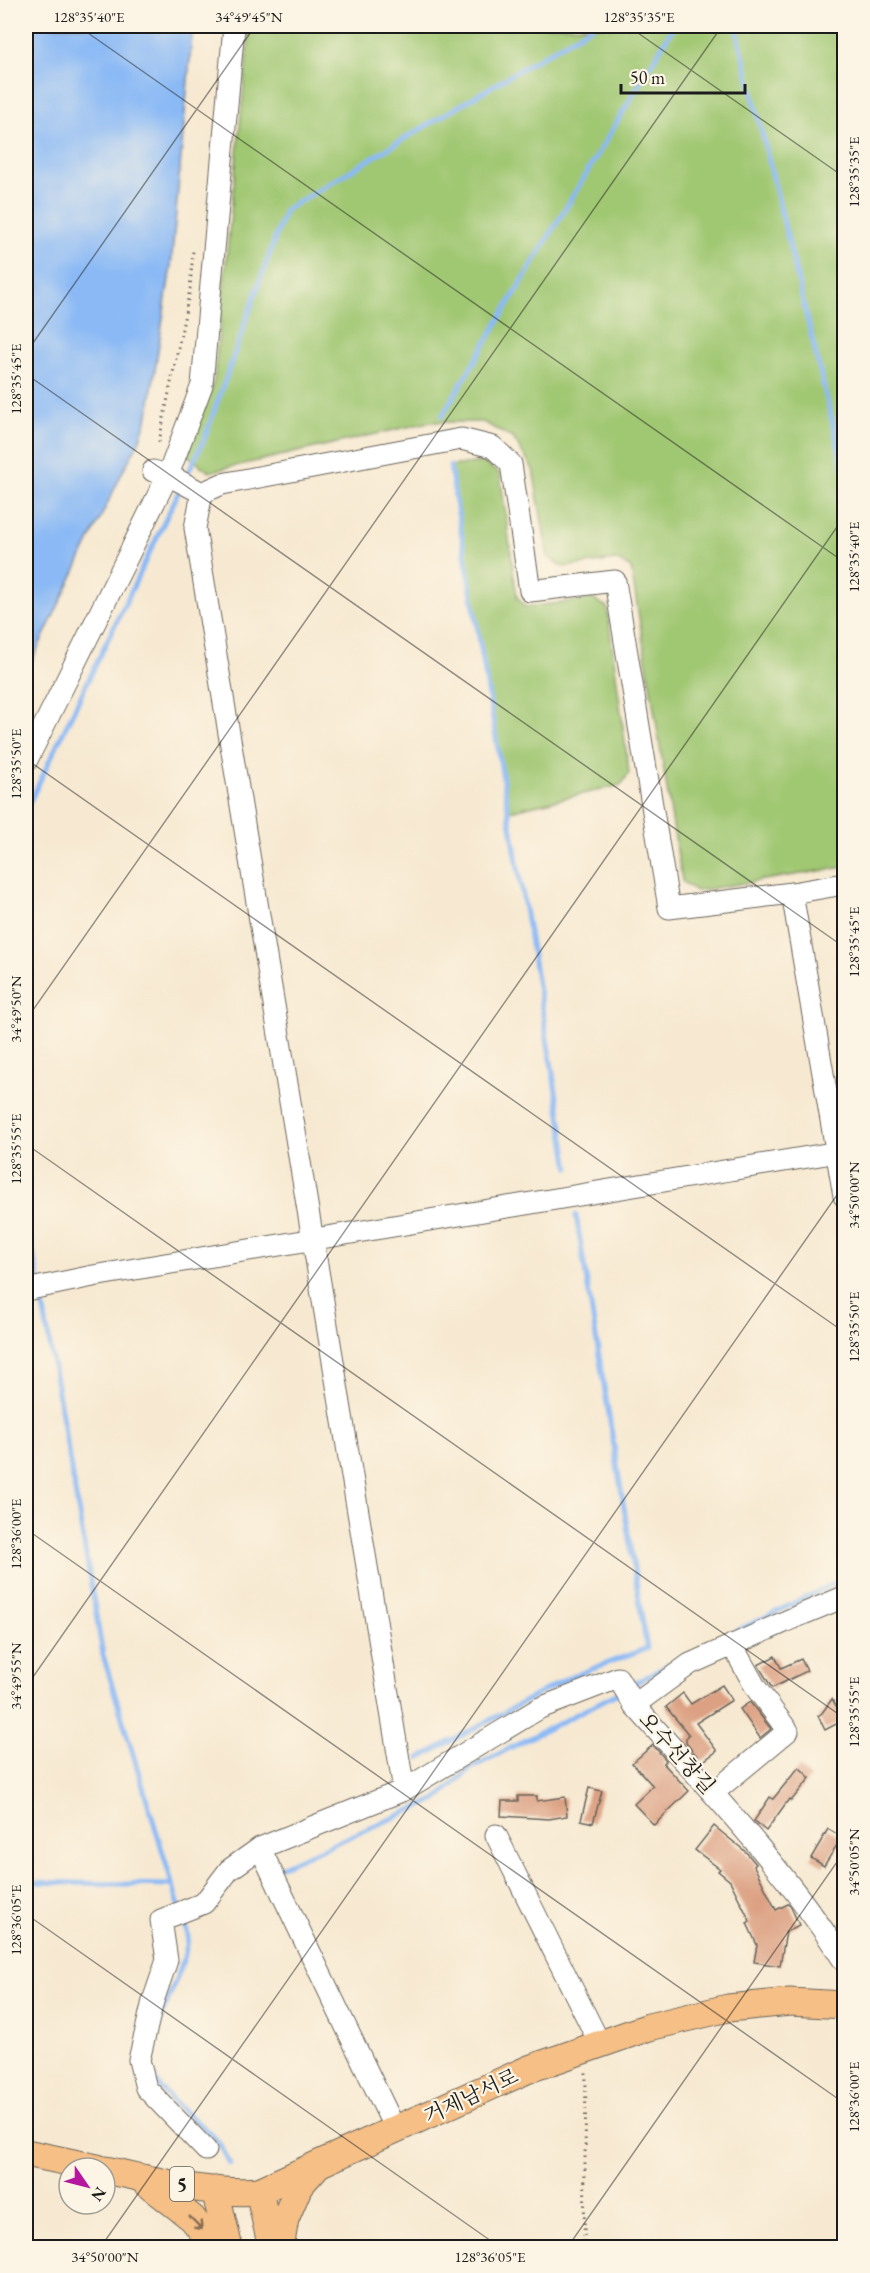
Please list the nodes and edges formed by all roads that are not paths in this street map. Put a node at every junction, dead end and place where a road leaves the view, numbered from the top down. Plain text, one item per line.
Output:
1 (234, 26) edge
2 (161, 473) junction
3 (202, 493) junction
4 (26, 762) edge
5 (844, 884) edge
6 (792, 893) junction
7 (841, 1152) edge
8 (844, 1196) edge
9 (312, 1240) junction
10 (26, 1290) edge
11 (844, 1597) edge
12 (732, 1646) junction
13 (634, 1705) junction
14 (404, 1790) junction
15 (713, 1793) junction
16 (496, 1835) dead end
17 (260, 1848) junction
18 (844, 1961) edge
19 (844, 2005) edge
20 (593, 2047) junction
21 (396, 2131) junction
22 (206, 2150) dead end
23 (26, 2154) edge
24 (57, 2160) edge
25 (317, 2166) junction
26 (117, 2172) edge
27 (138, 2176) junction
28 (215, 2190) junction
29 (260, 2191) junction
30 (216, 2247) edge
31 (229, 2247) edge
32 (272, 2247) edge
33 (280, 2247) edge

1 - 2 street
2 - 3 street
2 - 4 street
3 - 6 street
3 - 9 street
5 - 6 street
6 - 7 street
7 - 8 street
7 - 9 street
9 - 10 street
9 - 14 street
11 - 12 street, 오수선창길
12 - 13 street, 오수선창길
12 - 15 street
13 - 14 street
13 - 15 street, 오수선창길
14 - 17 street
15 - 18 street, 오수선창길
16 - 20 street
17 - 21 street
17 - 22 street
19 - 20 main road, 거제남서로
20 - 21 main road, 거제남서로
21 - 25 main road, 거제남서로
23 - 24 main road
25 - 29 main road, 거제남서로
25 - 33 main road
26 - 27 main road, 거제남서로 / 5
27 - 28 main road, 거제남서로 / 5
27 -> 30 main road
28 - 29 main road, 거제남서로 / 5
28 - 31 main road, 5
29 - 32 main road

